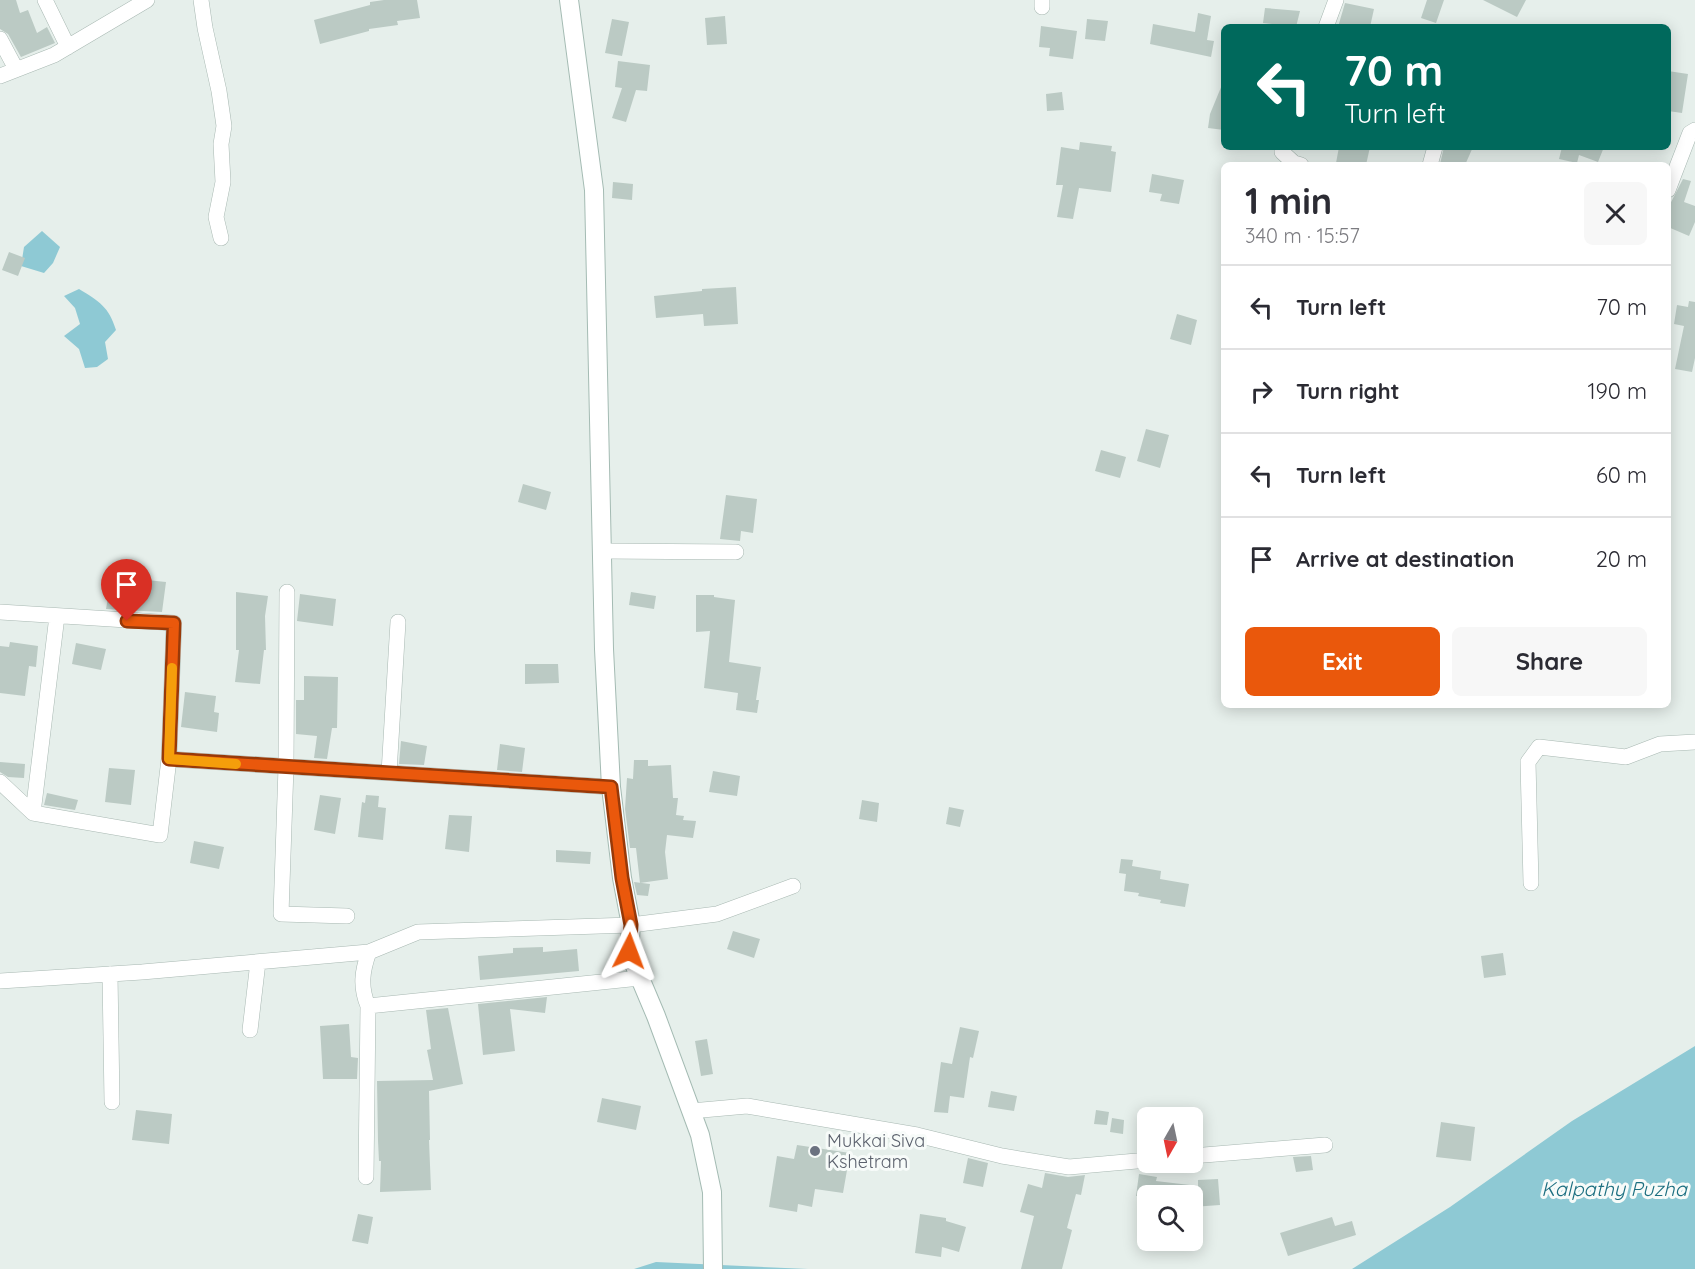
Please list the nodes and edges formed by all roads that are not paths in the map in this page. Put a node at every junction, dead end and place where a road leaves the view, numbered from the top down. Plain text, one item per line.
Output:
1 (45, 0) edge
2 (147, 0) edge
3 (201, 0) edge
4 (569, 0) edge
5 (1336, 0) edge
6 (1327, 24) edge
7 (0, 39) edge
8 (68, 47) junction
9 (16, 69) junction
10 (0, 76) edge
11 (1695, 130) edge
12 (1282, 150) edge
13 (1293, 162) edge
14 (1671, 182) edge
15 (221, 238) dead end
16 (602, 551) junction
17 (736, 552) dead end
18 (287, 592) dead end
19 (0, 612) edge
20 (57, 616) junction
21 (398, 622) dead end
22 (1695, 742) edge
23 (169, 759) junction
24 (286, 767) junction
25 (389, 773) junction
26 (0, 782) edge
27 (611, 787) junction
28 (33, 813) junction
29 (1532, 883) dead end
30 (793, 886) dead end
31 (347, 916) dead end
32 (631, 925) junction
33 (369, 952) junction
34 (258, 962) junction
35 (110, 974) junction
36 (640, 978) junction
37 (0, 981) edge
38 (368, 1006) junction
39 (250, 1030) dead end
40 (112, 1102) dead end
41 (691, 1111) junction
42 (1325, 1145) dead end
43 (1203, 1155) edge
44 (1137, 1161) edge
45 (366, 1177) dead end
46 (713, 1269) edge

1 - 8 street
2 - 8 street
3 - 15 street
4 - 16 main road
5 - 6 street
7 - 9 street
8 - 9 street
9 - 10 street
11 - 14 street
12 - 13 street
16 - 17 street
16 - 27 main road
18 - 24 street
19 - 20 street
20 - 23 street
20 - 28 street
21 - 25 street
22 - 29 street
23 - 24 street
23 - 28 street
24 - 25 street
24 - 31 street
25 - 27 street
26 - 28 street
27 - 32 main road
30 - 32 street
32 - 33 street
32 - 36 main road
33 - 34 street
33 - 38 street
34 - 35 street
34 - 39 street
35 - 37 street
35 - 40 street
36 - 38 street
36 - 41 main road
38 - 45 street
41 - 44 street
41 - 46 main road
42 - 43 street

